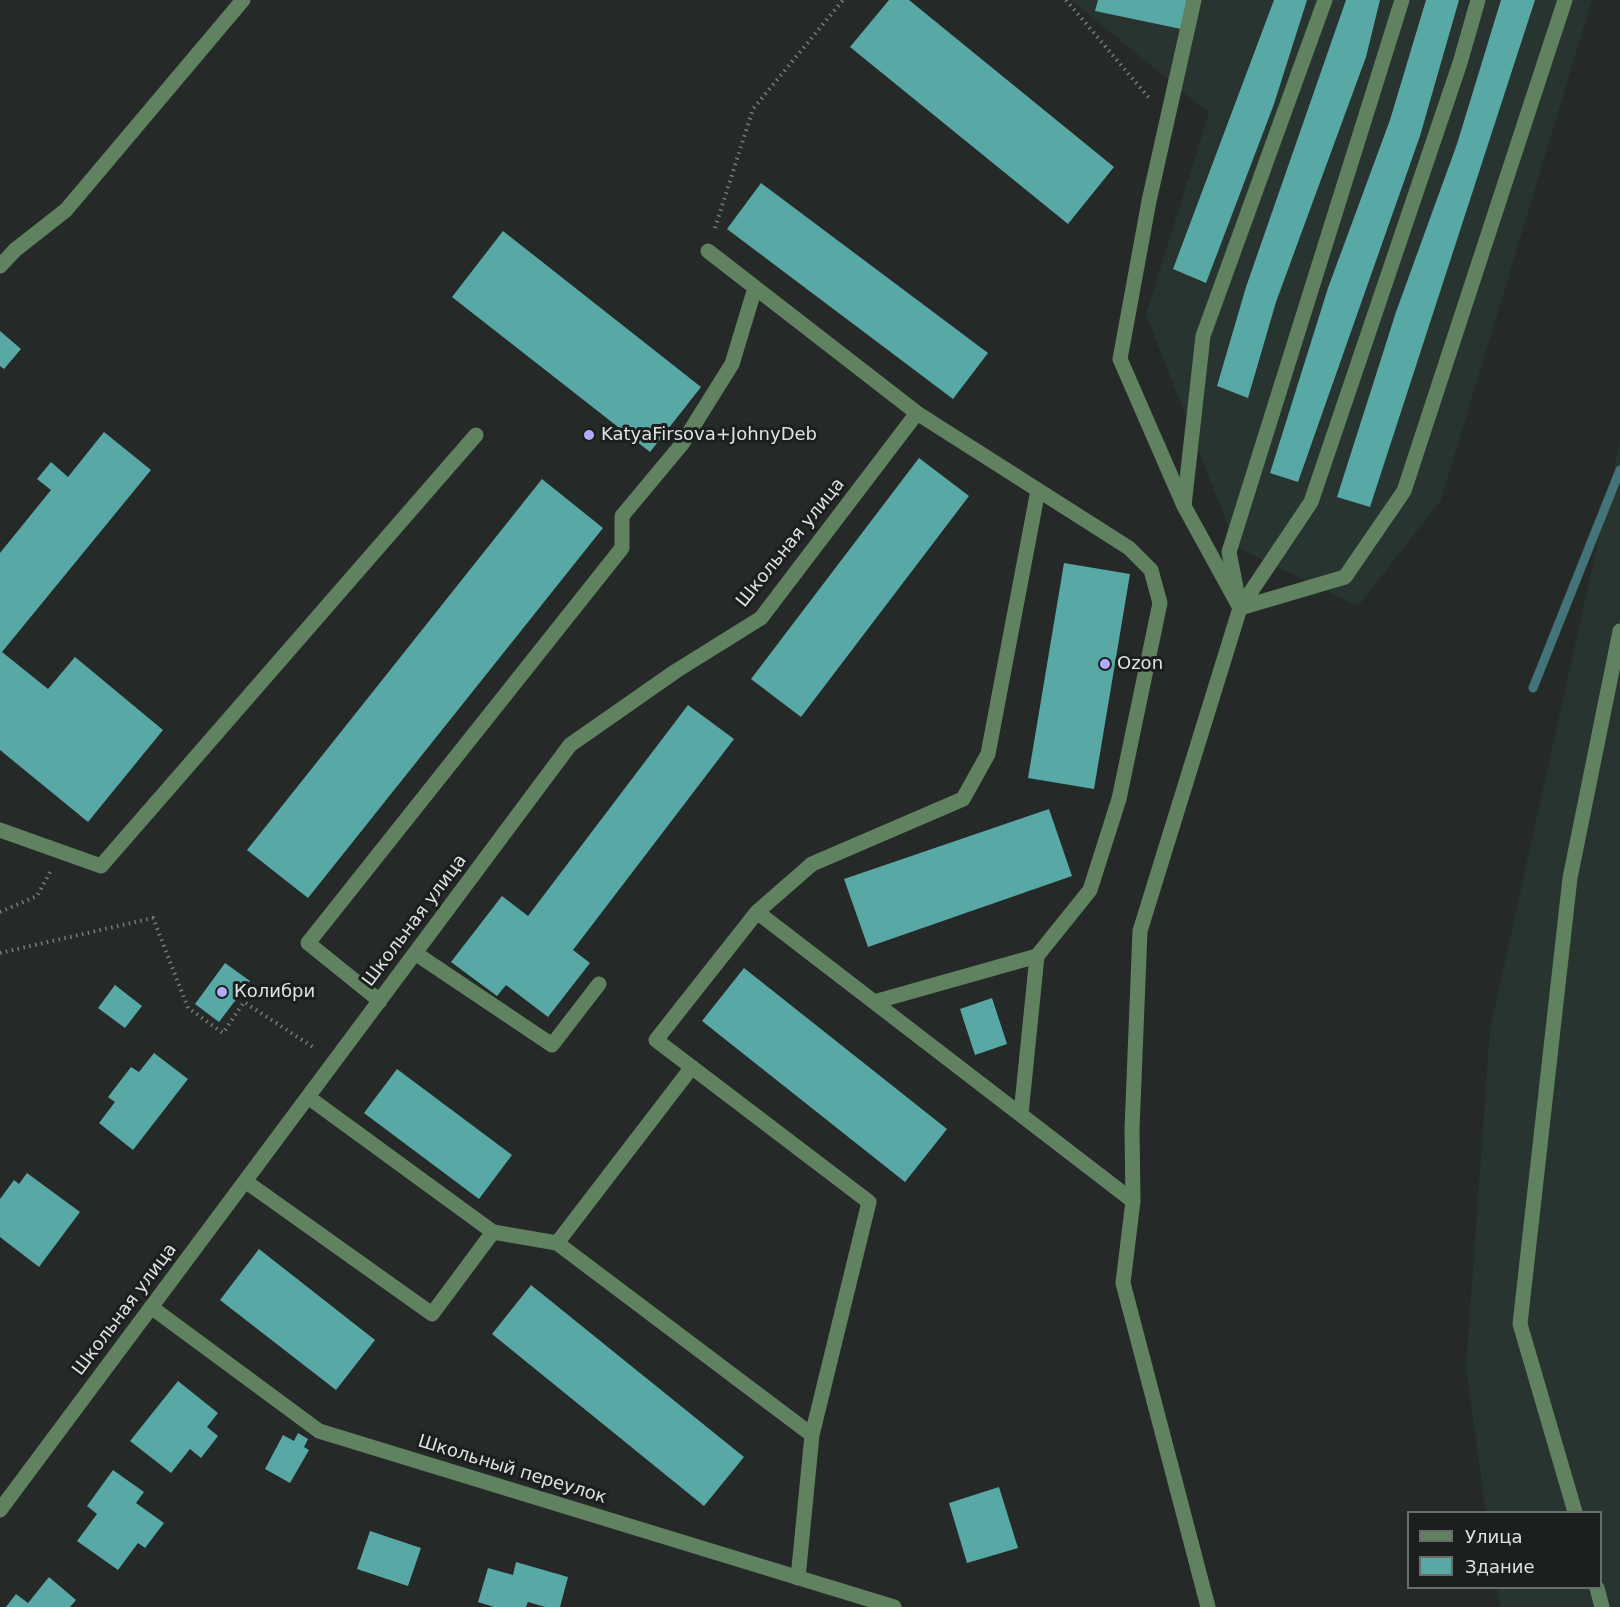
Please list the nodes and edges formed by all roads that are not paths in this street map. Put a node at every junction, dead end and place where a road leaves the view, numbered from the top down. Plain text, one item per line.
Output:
1 (243, 0) edge
2 (1194, 0) edge
3 (1325, 0) edge
4 (1402, 0) edge
5 (1478, 0) edge
6 (1565, 0) edge
7 (708, 251) road end
8 (0, 266) edge
9 (755, 288) junction
10 (916, 413) junction
11 (476, 435) dead end
12 (1038, 490) junction
13 (1184, 506) junction
14 (1240, 608) junction
15 (1620, 632) edge
16 (0, 830) edge
17 (757, 912) junction
18 (415, 953) junction
19 (1037, 956) junction
20 (599, 984) dead end
21 (380, 1001) junction
22 (874, 1002) junction
23 (692, 1067) junction
24 (308, 1097) junction
25 (1021, 1114) junction
26 (245, 1181) junction
27 (1133, 1201) junction
28 (493, 1232) junction
29 (557, 1243) junction
30 (151, 1307) junction
31 (812, 1435) junction
32 (0, 1510) edge
33 (1575, 1511) edge
34 (798, 1578) junction
35 (1598, 1589) edge
36 (894, 1607) edge
37 (1208, 1607) edge
38 (1602, 1607) edge

1 - 8 street
2 - 13 street
3 - 13 street
4 - 14 street
5 - 14 street
6 - 14 street
7 - 9 street
9 - 10 street
9 - 21 street
10 - 12 street
10 - 18 street, Школьная улица
11 - 16 street
12 - 17 street
12 - 19 street
13 - 14 street
14 - 27 street
15 - 33 street
17 - 22 street
17 - 23 street
18 - 20 street
18 - 21 street, Школьная улица
19 - 22 street
19 - 25 street
21 - 24 street, Школьная улица
22 - 25 street
23 - 29 street
23 - 31 street
24 - 26 street, Школьная улица
24 - 28 street
25 - 27 street
26 - 28 street
26 - 30 street, Школьная улица
27 - 37 street
28 - 29 street
29 - 31 street
30 - 32 street, Школьная улица
30 - 34 street, Школьный переулок
31 - 34 street
34 - 36 street, Школьный переулок
35 - 38 street

